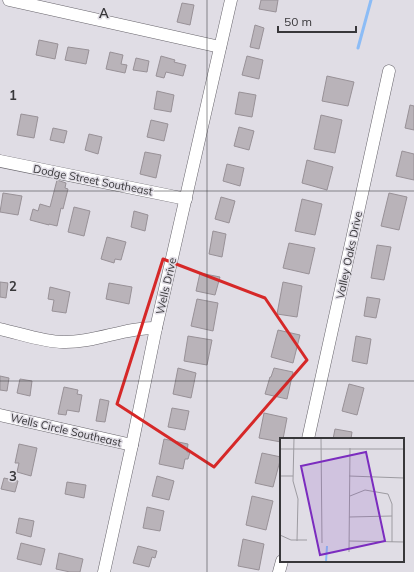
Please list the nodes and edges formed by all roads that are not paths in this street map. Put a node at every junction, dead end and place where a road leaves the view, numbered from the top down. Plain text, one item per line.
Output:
1 (9, 0) edge
2 (231, 0) edge
3 (220, 47) junction
4 (389, 71) dead end
5 (0, 161) edge
6 (186, 199) junction
7 (156, 328) junction
8 (0, 329) edge
9 (0, 415) edge
10 (308, 438) edge
11 (132, 446) junction
12 (282, 562) edge
13 (104, 572) edge
14 (280, 572) edge

1 - 3 street
2 - 3 street, Wells Drive
3 - 6 street, Wells Drive
4 - 10 street, Valley Oaks Drive
5 - 6 street, Dodge Street Southeast
6 - 7 street, Wells Drive
7 - 8 street
7 - 11 street, Wells Drive
9 - 11 street, Wells Circle Southeast
11 - 13 street, Wells Drive
12 - 14 street

